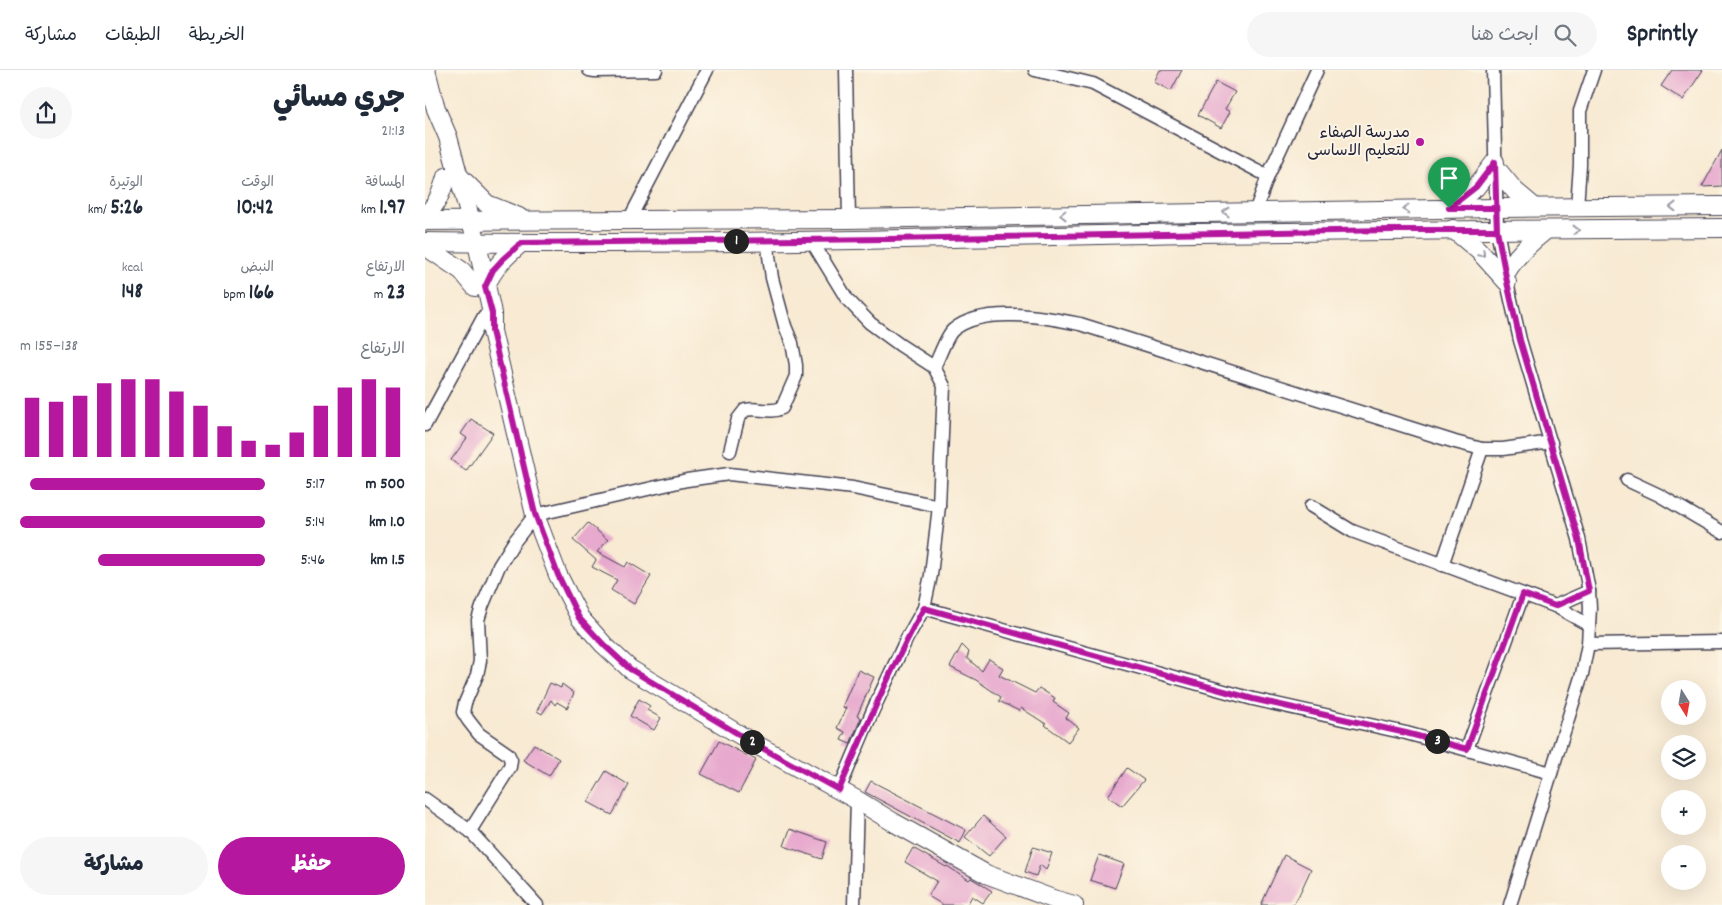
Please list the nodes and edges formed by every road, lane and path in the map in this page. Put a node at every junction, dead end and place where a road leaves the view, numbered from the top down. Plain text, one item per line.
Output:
1 (425, 70) edge
2 (589, 70) edge
3 (656, 70) edge
4 (707, 70) edge
5 (846, 70) edge
6 (1035, 70) edge
7 (1317, 70) edge
8 (1493, 70) edge
9 (1594, 70) edge
10 (1495, 165) junction
11 (452, 176) junction
12 (1267, 176) junction
13 (1722, 206) edge
14 (1534, 207) junction
15 (1577, 207) junction
16 (1449, 208) junction
17 (1496, 208) junction
18 (1255, 212) junction
19 (425, 216) edge
20 (849, 219) junction
21 (629, 220) junction
22 (425, 221) edge
23 (465, 221) junction
24 (529, 221) junction
25 (1722, 228) edge
26 (1453, 230) junction
27 (1497, 230) junction
28 (1546, 230) junction
29 (811, 240) junction
30 (767, 241) junction
31 (425, 242) edge
32 (471, 242) junction
33 (521, 243) junction
34 (425, 246) edge
35 (1506, 278) junction
36 (480, 287) junction
37 (488, 314) junction
38 (934, 367) junction
39 (425, 425) edge
40 (1551, 442) junction
41 (1482, 449) junction
42 (730, 451) dead end
43 (1627, 480) dead end
44 (939, 506) junction
45 (1311, 506) dead end
46 (535, 514) junction
47 (1722, 532) edge
48 (1442, 565) junction
49 (1589, 591) junction
50 (1523, 594) junction
51 (1555, 606) junction
52 (924, 608) junction
53 (1589, 625) junction
54 (1722, 642) edge
55 (1588, 644) junction
56 (1467, 749) junction
57 (1551, 773) junction
58 (839, 790) junction
59 (425, 799) edge
60 (857, 800) junction
61 (470, 831) junction
62 (537, 905) edge
63 (854, 905) edge
64 (1074, 905) edge
65 (1510, 905) edge

1 - 11 main road
2 - 3 street
4 - 21 street
5 - 20 street
6 - 12 street
7 - 12 street
8 - 10 street
9 - 15 street
10 - 14 main road
10 - 16 main road
10 - 17 street
11 - 19 main road
11 - 23 main road
11 - 24 main road
12 - 18 street
13 -> 15 main road
14 - 15 main road
14 - 17 main road
16 - 17 main road
16 -> 18 main road
17 - 27 street
18 -> 20 main road
20 - 21 main road
21 - 24 main road
22 - 23 main road
23 - 24 main road
23 - 32 main road
28 -> 25 main road
26 - 27 main road
26 - 29 main road
26 -> 35 main road
27 - 28 main road
27 - 35 street
28 - 35 main road
29 - 30 main road
29 - 38 street
30 - 33 main road
30 - 42 street
31 - 32 main road
32 - 33 main road
32 - 36 main road
33 - 36 main road
34 - 36 main road
35 - 40 street
36 - 37 main road
37 - 39 street
37 - 46 main road
38 - 41 street
38 - 44 street
40 - 41 street
40 - 49 street
41 - 48 street
43 - 47 street
44 - 46 street
44 - 52 street
45 - 48 street
46 - 58 main road
46 - 61 street
48 - 50 street
49 - 51 street
49 - 53 street
50 - 51 street
50 - 56 street
51 - 53 street
52 - 56 street
52 - 58 street
53 - 55 street
54 - 55 street
55 - 57 street
56 - 57 street
57 - 65 street
58 - 60 main road
59 - 61 street
60 - 63 street
60 - 64 main road
61 - 62 street

